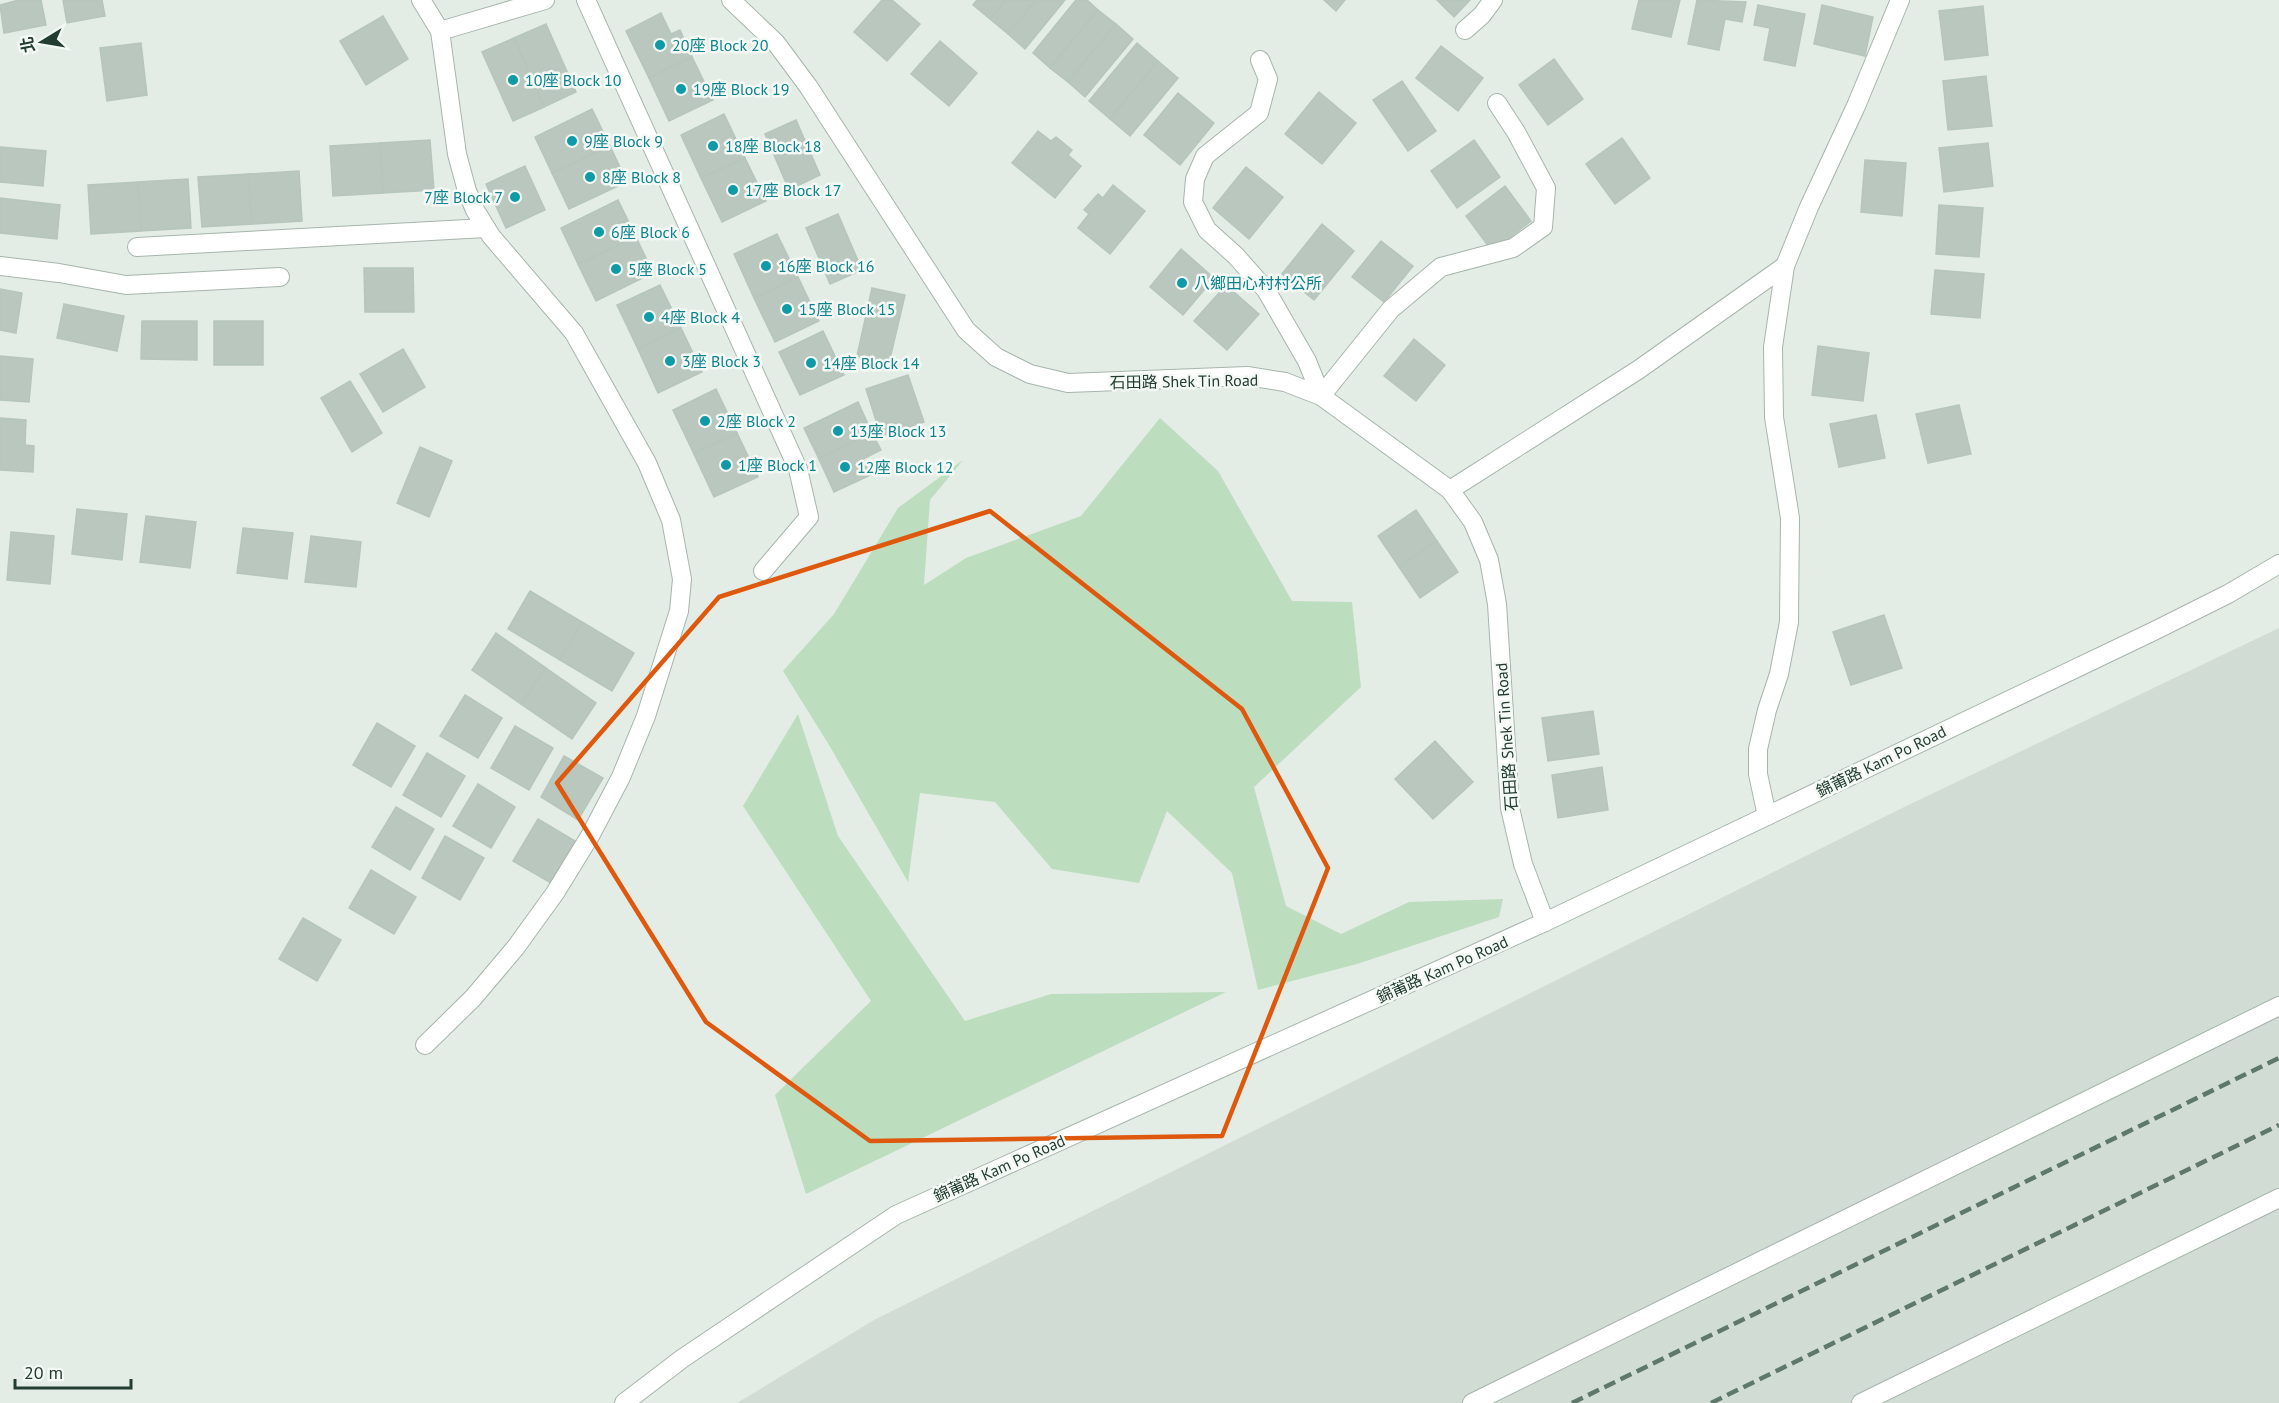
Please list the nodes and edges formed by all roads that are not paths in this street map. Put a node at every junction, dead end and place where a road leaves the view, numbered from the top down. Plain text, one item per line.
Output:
1 (421, 0) edge
2 (545, 0) edge
3 (586, 0) edge
4 (731, 0) edge
5 (1493, 0) edge
6 (1900, 0) edge
7 (1465, 30) dead end
8 (440, 31) junction
9 (1260, 60) dead end
10 (1497, 103) dead end
11 (486, 228) junction
12 (137, 247) dead end
13 (0, 266) edge
14 (1785, 266) junction
15 (280, 277) dead end
16 (1321, 396) junction
17 (1450, 490) junction
18 (2279, 564) edge
19 (763, 571) dead end
20 (1767, 816) junction
21 (1545, 922) junction
22 (2279, 1006) edge
23 (425, 1045) dead end
24 (2279, 1198) edge
25 (624, 1403) edge
26 (1472, 1403) edge
27 (1861, 1403) edge

1 - 8 street
2 - 8 street
3 - 19 street
4 - 16 street, 石田路 Shek Tin Road
5 - 7 street
6 - 14 street
8 - 11 street
9 - 16 street
10 - 16 street
11 - 12 street
11 - 23 street
13 - 15 street
14 - 17 street
14 - 20 street
16 - 17 street, 石田路 Shek Tin Road
17 - 21 street, 石田路 Shek Tin Road
18 - 20 street, 錦莆路 Kam Po Road
20 - 21 street, 錦莆路 Kam Po Road
21 - 25 street, 錦莆路 Kam Po Road
22 - 26 street
24 - 27 street

